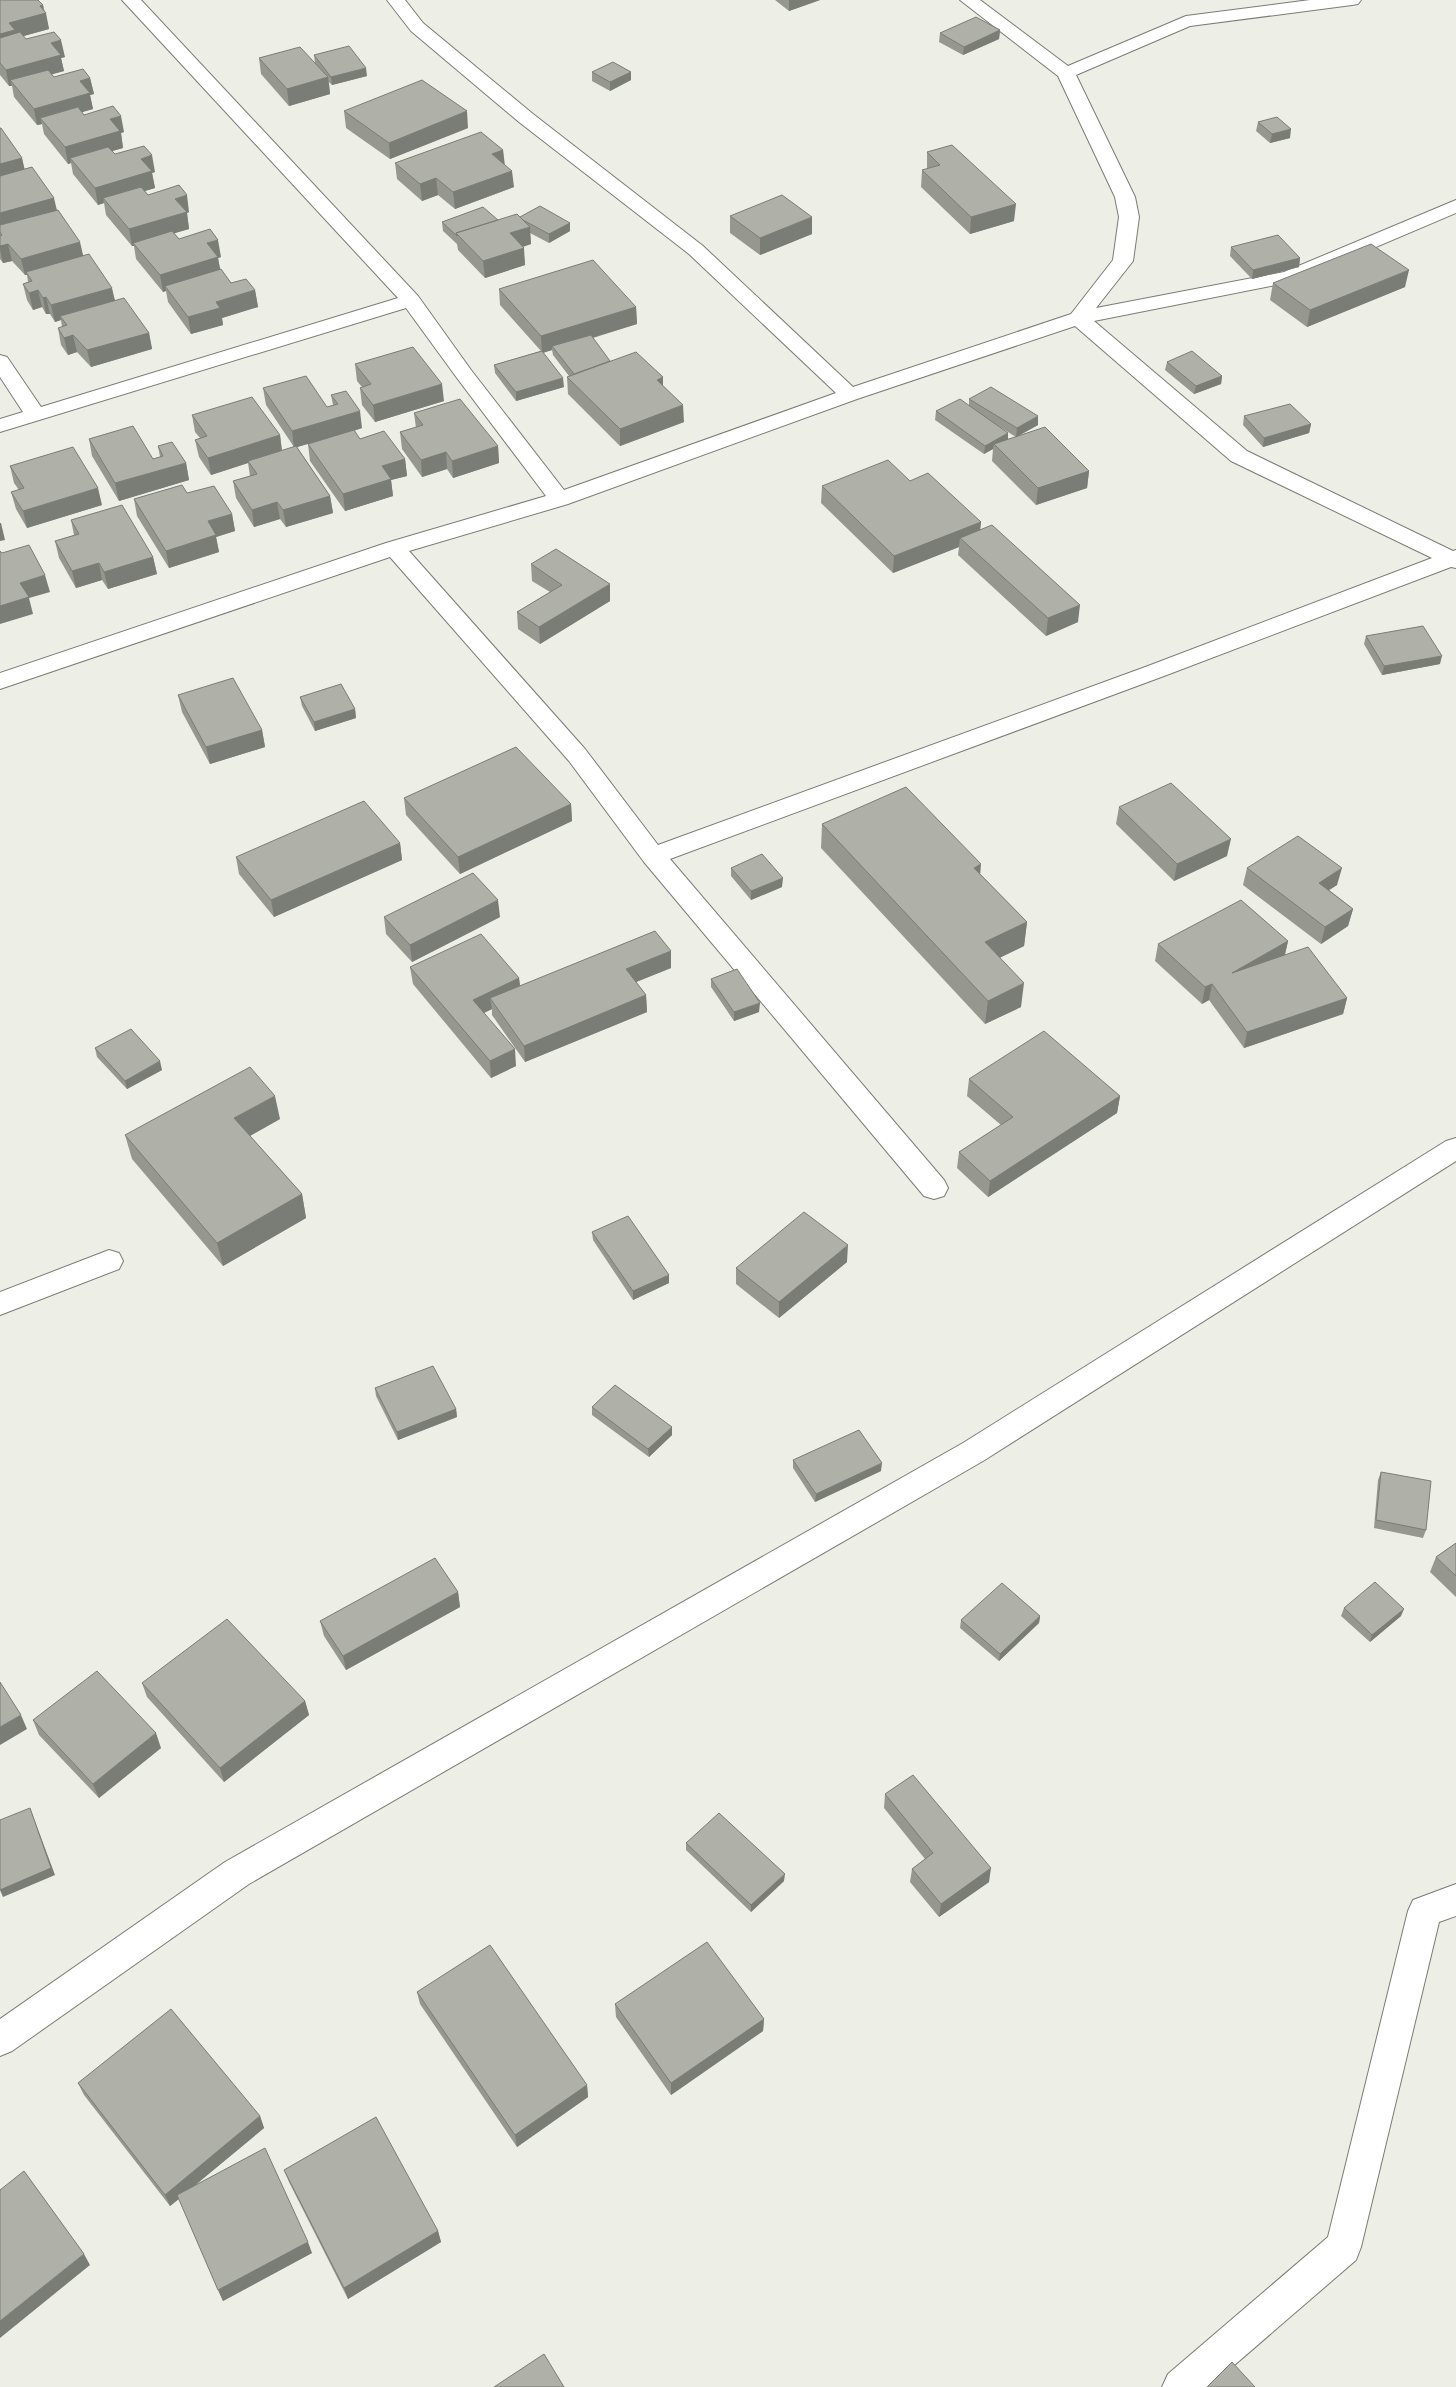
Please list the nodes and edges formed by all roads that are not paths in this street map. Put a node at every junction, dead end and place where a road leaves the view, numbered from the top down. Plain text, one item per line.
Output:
1 (131, 0) edge
2 (396, 0) edge
3 (969, 0) edge
4 (1352, 0) edge
5 (1066, 74) junction
6 (1456, 206) edge
7 (411, 300) junction
8 (1078, 318) junction
9 (0, 361) edge
10 (850, 395) junction
11 (35, 414) junction
12 (0, 426) edge
13 (560, 499) junction
14 (394, 548) junction
15 (1455, 559) edge
16 (0, 681) edge
17 (653, 856) junction
18 (1456, 1148) edge
19 (934, 1188) dead end
20 (109, 1260) dead end
21 (0, 1304) edge
22 (1456, 1900) edge
23 (0, 2039) edge
24 (1181, 2387) edge

1 - 7 street
2 - 10 street
3 - 5 street
4 - 5 street
5 - 8 street
6 - 8 street
7 - 11 street
7 - 13 street
8 - 10 street
8 - 15 street
9 - 11 street
10 - 13 street
11 - 12 street
13 - 14 street
14 - 16 street
14 - 17 street
15 - 17 street
17 - 19 street
18 - 23 street
20 - 21 street
22 - 24 street

